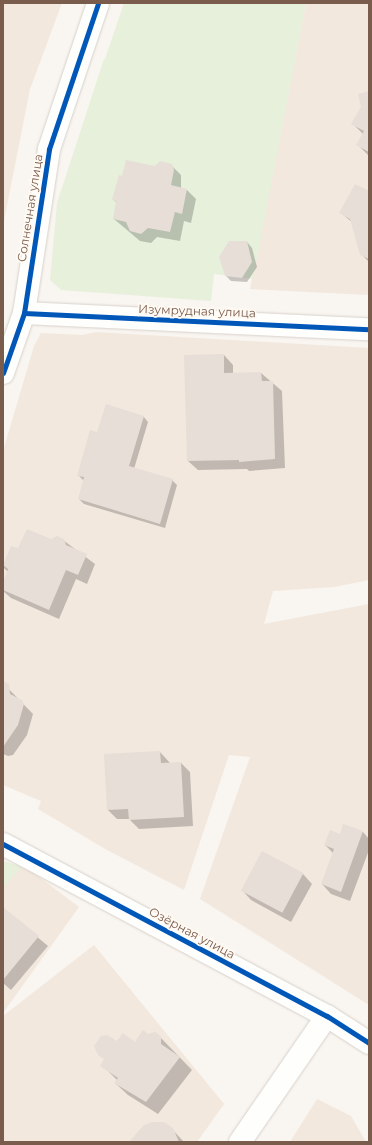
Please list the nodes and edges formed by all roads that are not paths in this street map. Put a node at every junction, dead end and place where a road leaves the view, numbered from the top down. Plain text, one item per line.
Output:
1 (98, 3) edge
2 (24, 314) junction
3 (369, 328) edge
4 (3, 373) edge
5 (3, 844) edge
6 (327, 1016) junction
7 (369, 1043) edge
8 (240, 1142) edge

1 - 2 street, Солнечная улица
2 - 3 street, Изумрудная улица
2 - 4 street, Солнечная улица
5 - 6 street, Озёрная улица
6 - 7 street, Озёрная улица
6 - 8 street

